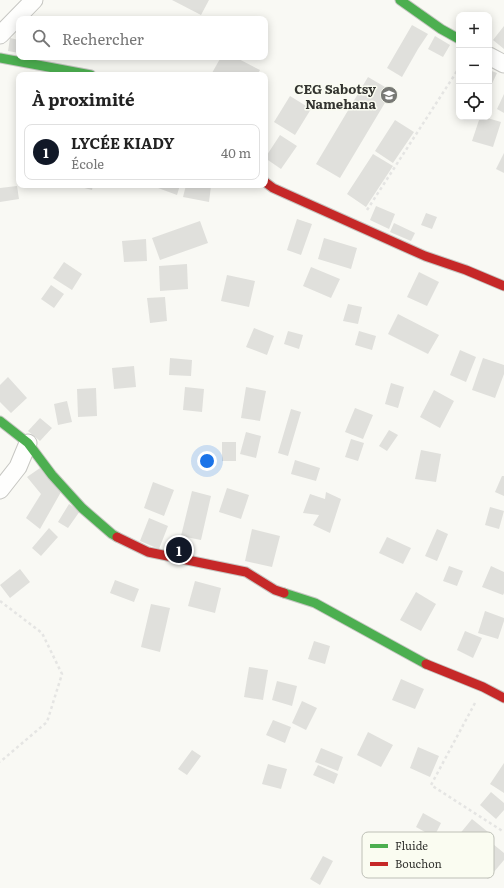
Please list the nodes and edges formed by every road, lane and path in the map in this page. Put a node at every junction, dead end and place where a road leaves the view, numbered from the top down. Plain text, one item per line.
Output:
1 (34, 0) edge
2 (400, 0) edge
3 (18, 16) edge
4 (16, 19) edge
5 (0, 35) edge
6 (456, 37) edge
7 (0, 58) edge
8 (492, 58) edge
9 (504, 64) edge
10 (78, 72) edge
11 (456, 73) edge
12 (268, 184) edge
13 (358, 226) junction
14 (504, 286) edge
15 (0, 421) edge
16 (28, 443) junction
17 (0, 490) edge
18 (0, 601) edge
19 (483, 687) junction
20 (504, 698) edge
21 (0, 762) edge
22 (504, 832) edge

1 - 3 street
2 - 6 street
4 - 5 street
7 - 10 street
8 - 9 street
11 - 13 path
12 - 13 street
13 - 14 street
15 - 16 street
16 - 17 street
16 - 19 street
18 - 21 path
19 - 20 street
19 - 22 path

